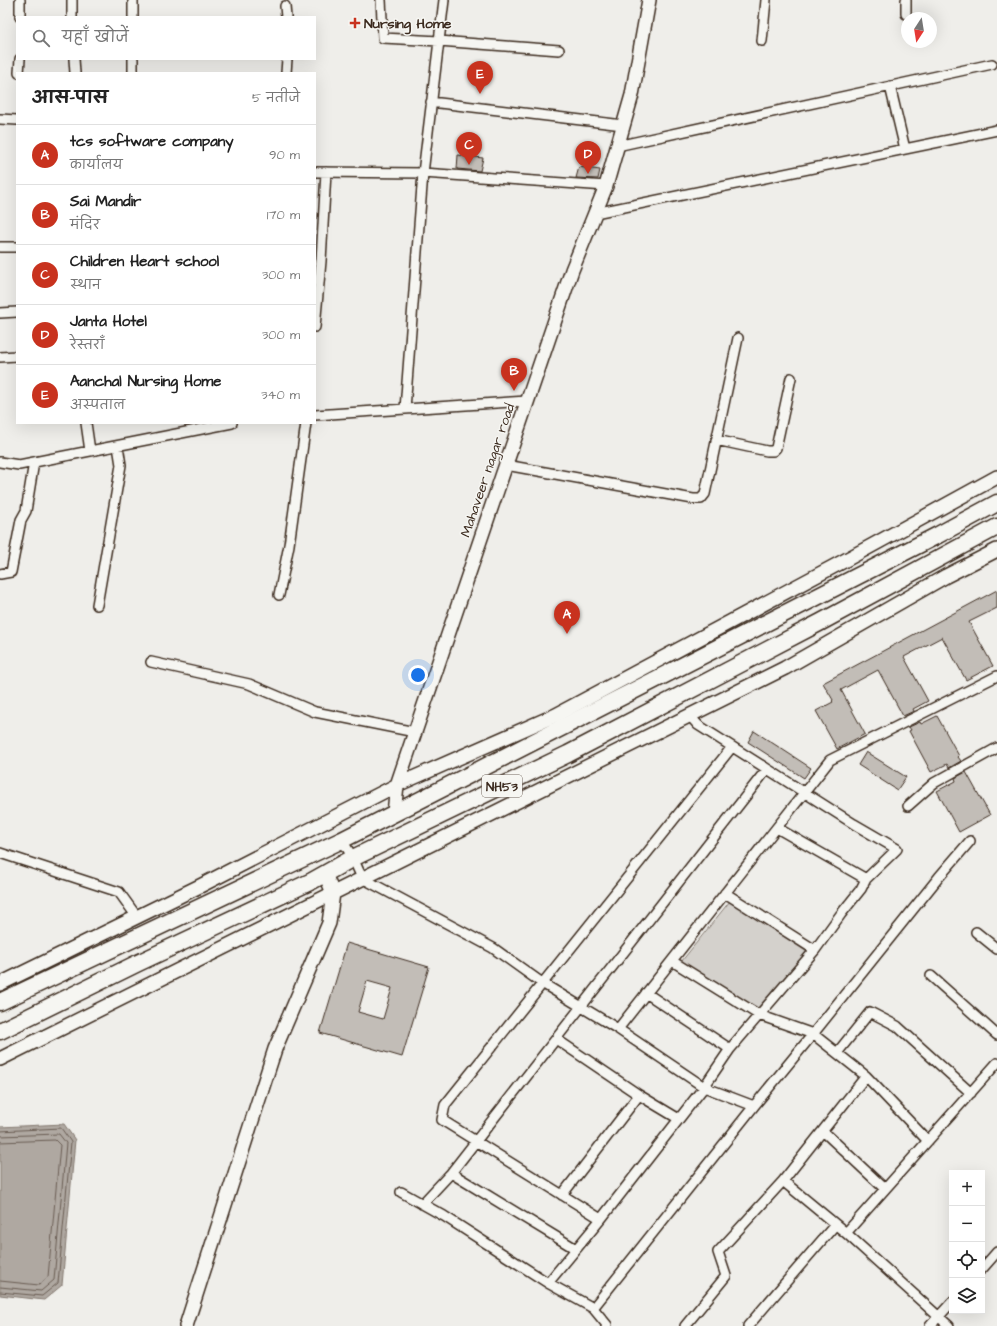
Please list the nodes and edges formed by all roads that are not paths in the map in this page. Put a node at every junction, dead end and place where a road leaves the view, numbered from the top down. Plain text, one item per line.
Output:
1 (20, 0) edge
2 (72, 0) edge
3 (133, 0) edge
4 (381, 0) edge
5 (444, 0) edge
6 (649, 0) edge
7 (766, 0) edge
8 (906, 0) edge
9 (285, 6) dead end
10 (906, 12) edge
11 (20, 16) edge
12 (72, 16) edge
13 (133, 16) edge
14 (286, 16) edge
15 (439, 41) junction
16 (762, 41) dead end
17 (559, 50) dead end
18 (20, 60) edge
19 (74, 60) edge
20 (133, 60) edge
21 (287, 60) edge
22 (992, 64) dead end
23 (19, 72) edge
24 (75, 72) edge
25 (133, 72) edge
26 (286, 72) edge
27 (890, 86) junction
28 (431, 102) junction
29 (0, 120) edge
30 (16, 120) edge
31 (623, 125) junction
32 (997, 130) edge
33 (617, 146) junction
34 (905, 149) junction
35 (316, 172) edge
36 (326, 172) junction
37 (423, 173) junction
38 (606, 186) junction
39 (595, 213) junction
40 (0, 247) edge
41 (16, 247) edge
42 (318, 260) edge
43 (316, 304) edge
44 (16, 312) edge
45 (0, 313) edge
46 (738, 338) dead end
47 (16, 356) edge
48 (0, 357) edge
49 (791, 378) dead end
50 (527, 401) junction
51 (405, 409) junction
52 (316, 415) edge
53 (86, 424) edge
54 (227, 424) edge
55 (306, 424) edge
56 (716, 440) junction
57 (118, 446) junction
58 (90, 451) junction
59 (0, 462) edge
60 (34, 462) junction
61 (506, 465) junction
62 (997, 477) edge
63 (997, 503) edge
64 (997, 526) edge
65 (997, 550) edge
66 (0, 574) edge
67 (279, 595) dead end
68 (97, 605) dead end
69 (151, 662) dead end
70 (997, 676) edge
71 (689, 715) junction
72 (415, 732) junction
73 (732, 747) junction
74 (997, 748) edge
75 (767, 769) junction
76 (397, 785) junction
77 (804, 793) junction
78 (908, 806) dead end
79 (394, 813) junction
80 (777, 828) junction
81 (342, 840) junction
82 (970, 841) dead end
83 (0, 853) edge
84 (353, 858) junction
85 (325, 874) junction
86 (362, 878) junction
87 (866, 879) junction
88 (333, 893) junction
89 (725, 893) junction
90 (137, 917) junction
91 (976, 932) dead end
92 (815, 950) junction
93 (997, 950) edge
94 (672, 961) junction
95 (931, 976) dead end
96 (542, 983) junction
97 (0, 984) edge
98 (646, 993) junction
99 (0, 1002) edge
100 (581, 1007) junction
101 (759, 1015) junction
102 (618, 1029) junction
103 (0, 1031) edge
104 (813, 1034) junction
105 (997, 1035) edge
106 (556, 1039) junction
107 (730, 1049) junction
108 (836, 1053) junction
109 (0, 1058) edge
110 (997, 1063) edge
111 (866, 1076) junction
112 (704, 1087) junction
113 (971, 1092) junction
114 (639, 1095) junction
115 (754, 1106) junction
116 (679, 1119) junction
117 (823, 1131) junction
118 (476, 1141) junction
119 (928, 1141) junction
120 (451, 1173) junction
121 (783, 1181) junction
122 (885, 1189) junction
123 (401, 1192) dead end
124 (562, 1195) junction
125 (422, 1204) junction
126 (601, 1219) junction
127 (835, 1224) junction
128 (846, 1233) junction
129 (576, 1249) junction
130 (997, 1252) edge
131 (985, 1266) edge
132 (548, 1283) junction
133 (949, 1305) edge
134 (593, 1308) junction
135 (939, 1316) junction
136 (691, 1324) edge
137 (186, 1326) edge
138 (606, 1326) edge
139 (748, 1326) edge
140 (930, 1326) edge
141 (949, 1326) edge

1 - 11 street
2 - 12 street
3 - 13 street
4 - 15 street
5 - 15 street
6 - 31 main road, Mahaveer nagar road
7 - 16 street
8 - 10 street
9 - 14 street
15 - 17 street
15 - 28 street
18 - 23 street
19 - 24 street
20 - 25 street
21 - 26 street
22 - 27 street
27 - 33 street
27 - 34 street
28 - 31 street
28 - 37 street
29 - 30 street
31 - 33 main road, Mahaveer nagar road
32 - 34 street
33 - 38 main road, Mahaveer nagar road
34 - 39 street
35 - 36 street
36 - 37 street
36 - 42 street
37 - 38 street
37 - 51 street
38 - 39 main road, Mahaveer nagar road
39 - 50 main road, Mahaveer nagar road
40 - 41 street
42 - 43 street
44 - 45 street
46 - 56 street
47 - 48 street
49 - 56 street
50 - 51 street
50 - 61 main road, Mahaveer nagar road
51 - 52 street
53 - 58 street
54 - 57 street
55 - 67 street
56 - 61 street
57 - 58 street
57 - 68 street
58 - 60 street
59 - 60 street
60 - 66 street
61 - 72 main road, Mahaveer nagar road
62 - 76 main road
63 - 79 highway, NH53
64 - 84 highway, NH53
65 - 71 main road
69 - 72 street
70 - 77 street
71 - 73 street
71 - 86 main road
72 - 76 main road, Mahaveer nagar road
73 - 75 street
73 - 96 street
74 - 78 street
75 - 77 street
75 - 100 street
76 - 79 main road, Mahaveer nagar road
76 - 90 main road
77 - 80 street
77 - 87 street
79 - 81 highway, NH53
80 - 87 street
80 - 89 street
81 - 84 street
81 - 99 highway, NH53
82 - 104 street
83 - 90 street
84 - 85 highway, NH53
84 - 86 street
85 - 88 main road
85 - 103 highway, NH53
86 - 88 main road
86 - 96 street
87 - 92 street
88 - 109 main road
88 - 137 main road
89 - 92 street
89 - 94 street
90 - 97 main road
91 - 93 street
92 - 101 street
94 - 98 street
94 - 101 street
95 - 105 street
96 - 100 street
96 - 118 street
98 - 102 street
98 - 107 street
100 - 102 street
100 - 106 street
101 - 104 street
101 - 107 street
102 - 112 street
104 - 108 street
104 - 115 street
106 - 114 street
106 - 118 street
107 - 112 street
108 - 111 street
108 - 113 street
110 - 113 street
111 - 117 street
111 - 119 street
112 - 115 street
112 - 116 street
113 - 119 street
114 - 116 street
114 - 124 street
115 - 134 street
116 - 126 street
117 - 121 street
117 - 122 street
118 - 120 street
118 - 124 street
119 - 122 street
120 - 125 street
120 - 129 street
121 - 127 street
121 - 136 street
122 - 128 street
123 - 125 street
124 - 126 street
125 - 132 street
126 - 129 street
127 - 128 street
127 - 139 street
128 - 135 street
129 - 132 street
130 - 131 street
132 - 134 street
133 - 135 street
134 - 138 street
135 - 140 street
135 - 141 street

